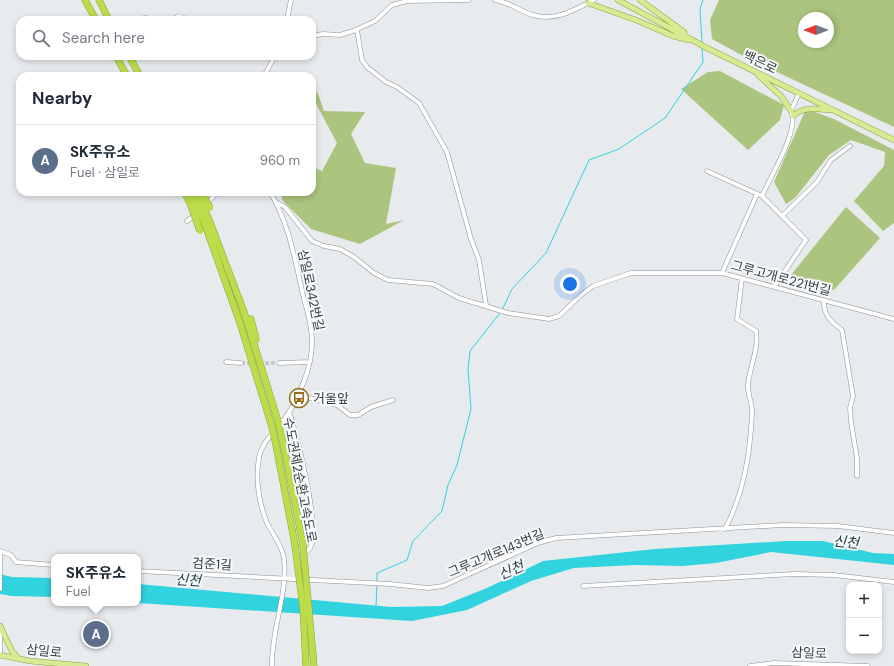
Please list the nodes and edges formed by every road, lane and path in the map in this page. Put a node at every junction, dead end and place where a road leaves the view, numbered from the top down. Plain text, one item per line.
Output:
1 (85, 0) edge
2 (99, 0) edge
3 (291, 0) edge
4 (469, 0) edge
5 (495, 0) edge
6 (594, 0) edge
7 (618, 0) edge
8 (640, 0) edge
9 (588, 3) junction
10 (94, 16) edge
11 (107, 16) edge
12 (288, 16) edge
13 (357, 30) junction
14 (316, 35) edge
15 (697, 42) junction
16 (118, 60) edge
17 (131, 60) edge
18 (273, 60) edge
19 (753, 70) junction
20 (125, 72) edge
21 (138, 72) edge
22 (266, 72) edge
23 (799, 93) junction
24 (834, 110) junction
25 (792, 114) junction
26 (894, 140) edge
27 (850, 146) dead end
28 (707, 171) dead end
29 (760, 195) junction
30 (196, 196) edge
31 (214, 196) edge
32 (273, 196) edge
33 (277, 203) junction
34 (210, 208) dead end
35 (782, 216) junction
36 (187, 222) dead end
37 (208, 224) junction
38 (200, 231) dead end
39 (722, 272) junction
40 (742, 278) junction
41 (774, 287) junction
42 (824, 300) junction
43 (231, 305) dead end
44 (486, 306) junction
45 (251, 319) dead end
46 (894, 319) edge
47 (226, 362) dead end
48 (310, 362) junction
49 (241, 363) tunnel mouth
50 (279, 363) tunnel mouth
51 (254, 365) junction
52 (269, 391) junction
53 (298, 395) junction
54 (393, 400) dead end
55 (289, 412) junction
56 (857, 476) dead end
57 (725, 529) junction
58 (894, 533) edge
59 (0, 551) edge
60 (306, 552) dead end
61 (0, 558) edge
62 (51, 565) edge
63 (141, 571) edge
64 (285, 580) junction
65 (894, 582) edge
66 (370, 583) joint
67 (583, 586) dead end
68 (0, 589) edge
69 (0, 626) edge
70 (0, 655) edge
71 (20, 659) junction
72 (86, 666) edge
73 (272, 666) edge
74 (306, 666) edge
75 (314, 666) edge
76 (750, 666) edge
77 (830, 666) edge
78 (868, 666) edge

1 - 10 highway
2 - 11 highway
3 - 12 street
4 - 13 street
5 - 9 street
6 - 9 street
7 - 15 main road, 백은로
8 - 15 main road
9 - 15 main road
13 - 14 street
13 - 44 street
15 - 19 main road, 백은로
16 - 20 highway
17 - 21 highway
18 - 22 street
19 - 23 main road, 백은로
19 - 25 main road
23 - 24 main road, 백은로
23 - 25 street
24 - 25 main road
24 - 26 main road, 백은로
25 - 29 street
27 - 35 street
28 - 29 street
29 - 35 street
29 - 39 street
30 - 34 highway, bridge
30 - 37 highway, 수도권제2순환고속도로, bridge
30 - 38 highway, bridge
31 - 36 street
32 - 33 street, 삼일로342번길
33 - 44 street, 그루고개로221번길
33 - 48 street, 삼일로342번길
35 - 41 street
37 - 51 highway, 수도권제2순환고속도로
37 - 52 highway, 수도권제2순환고속도로
39 - 40 street, 그루고개로221번길
39 - 44 street, 그루고개로221번길
40 - 41 street, 그루고개로221번길
40 - 57 street
41 - 42 street, 그루고개로221번길
42 - 46 street, 그루고개로221번길
42 - 56 street
43 - 51 highway
45 - 52 highway
47 - 49 street
48 - 50 street
48 - 53 street, 삼일로342번길
51 - 74 highway, 수도권제2순환고속도로, bridge
52 - 75 highway, 수도권제2순환고속도로, bridge
53 - 54 street
53 - 55 street, 삼일로342번길
55 - 60 street
55 - 64 street, 삼일로342번길
57 - 58 street, 그루고개로143번길
57 - 66 street, 그루고개로143번길
59 - 61 street
59 - 62 street
61 - 68 street
63 - 64 street, 검준1길
64 - 66 street, 검준1길
64 - 73 street, 삼일로342번길
65 - 67 street
69 - 70 street
69 - 71 main road
70 - 71 main road, 삼일로
71 - 72 main road, 삼일로
76 - 77 street, 삼일로
77 - 78 street, 삼일로

